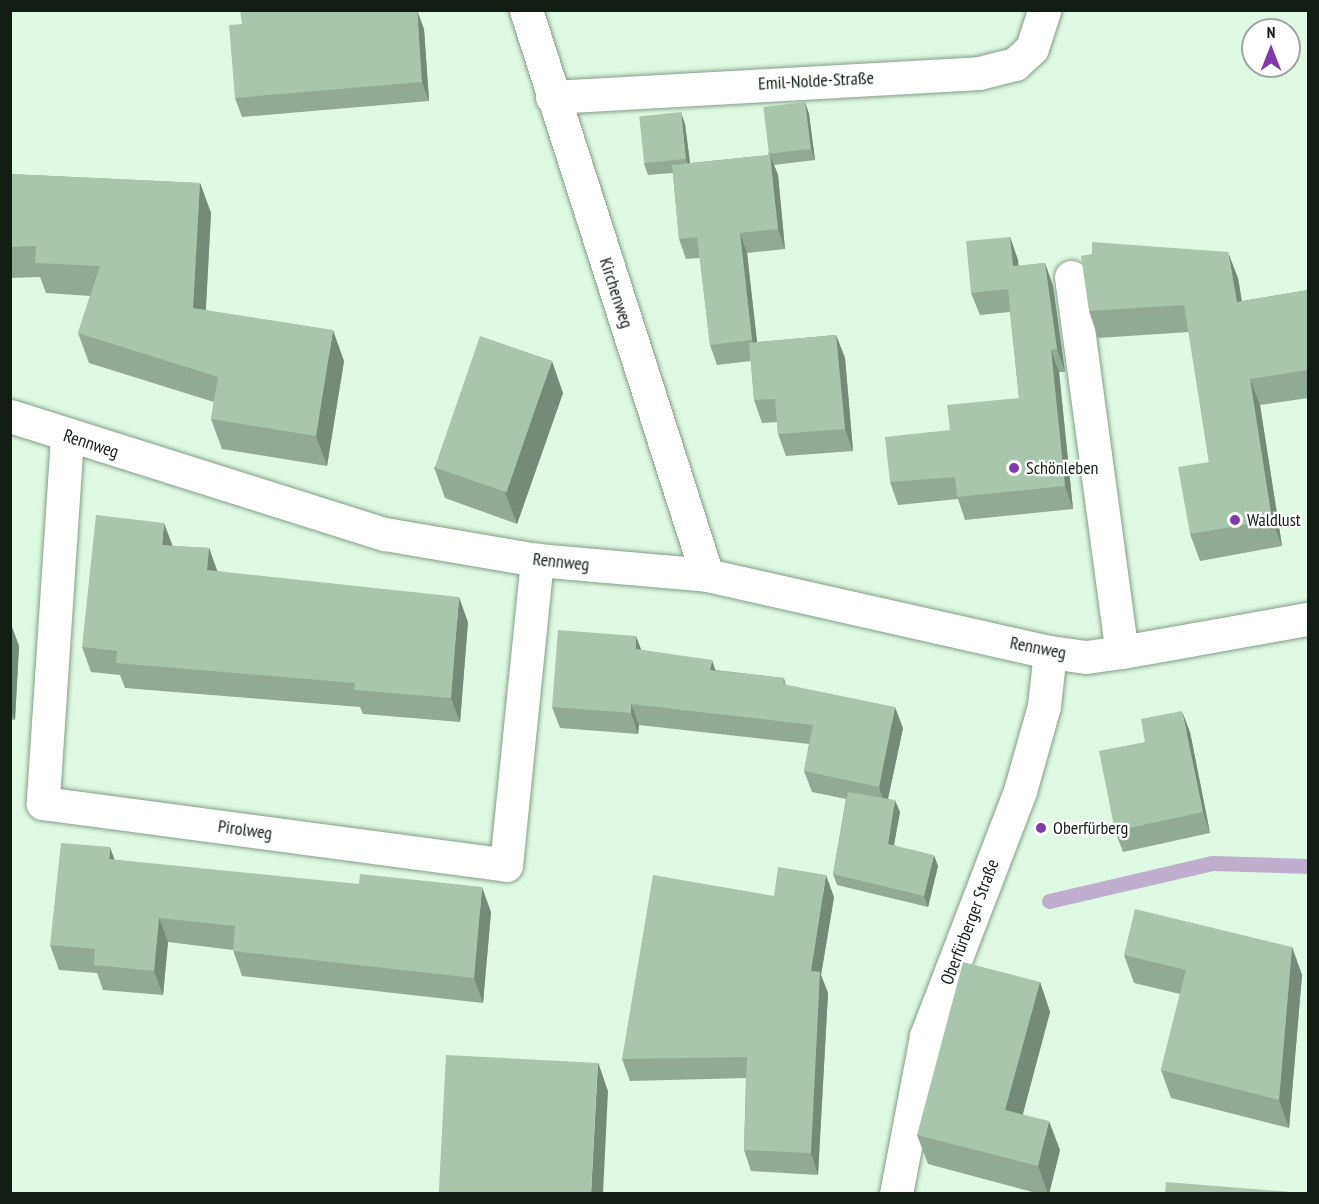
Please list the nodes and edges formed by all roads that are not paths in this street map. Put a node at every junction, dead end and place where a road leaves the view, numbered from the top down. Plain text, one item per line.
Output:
1 (526, 10) edge
2 (1044, 10) edge
3 (552, 98) junction
4 (1071, 277) dead end
5 (10, 416) edge
6 (67, 437) junction
7 (537, 560) junction
8 (707, 575) junction
9 (1308, 619) edge
10 (1050, 652) junction
11 (1122, 652) junction
12 (896, 1194) edge

1 - 3 street, Kirchenweg
2 - 3 street, Emil-Nolde-Straße
3 - 8 street, Kirchenweg
4 - 11 street
5 - 6 street, Rennweg
6 - 7 street, Rennweg
6 - 7 street, Pirolweg
7 - 8 street, Rennweg
8 - 10 street, Rennweg
9 - 11 street, Rennweg
10 - 11 street, Rennweg
10 - 12 street, Oberfürberger Straße

